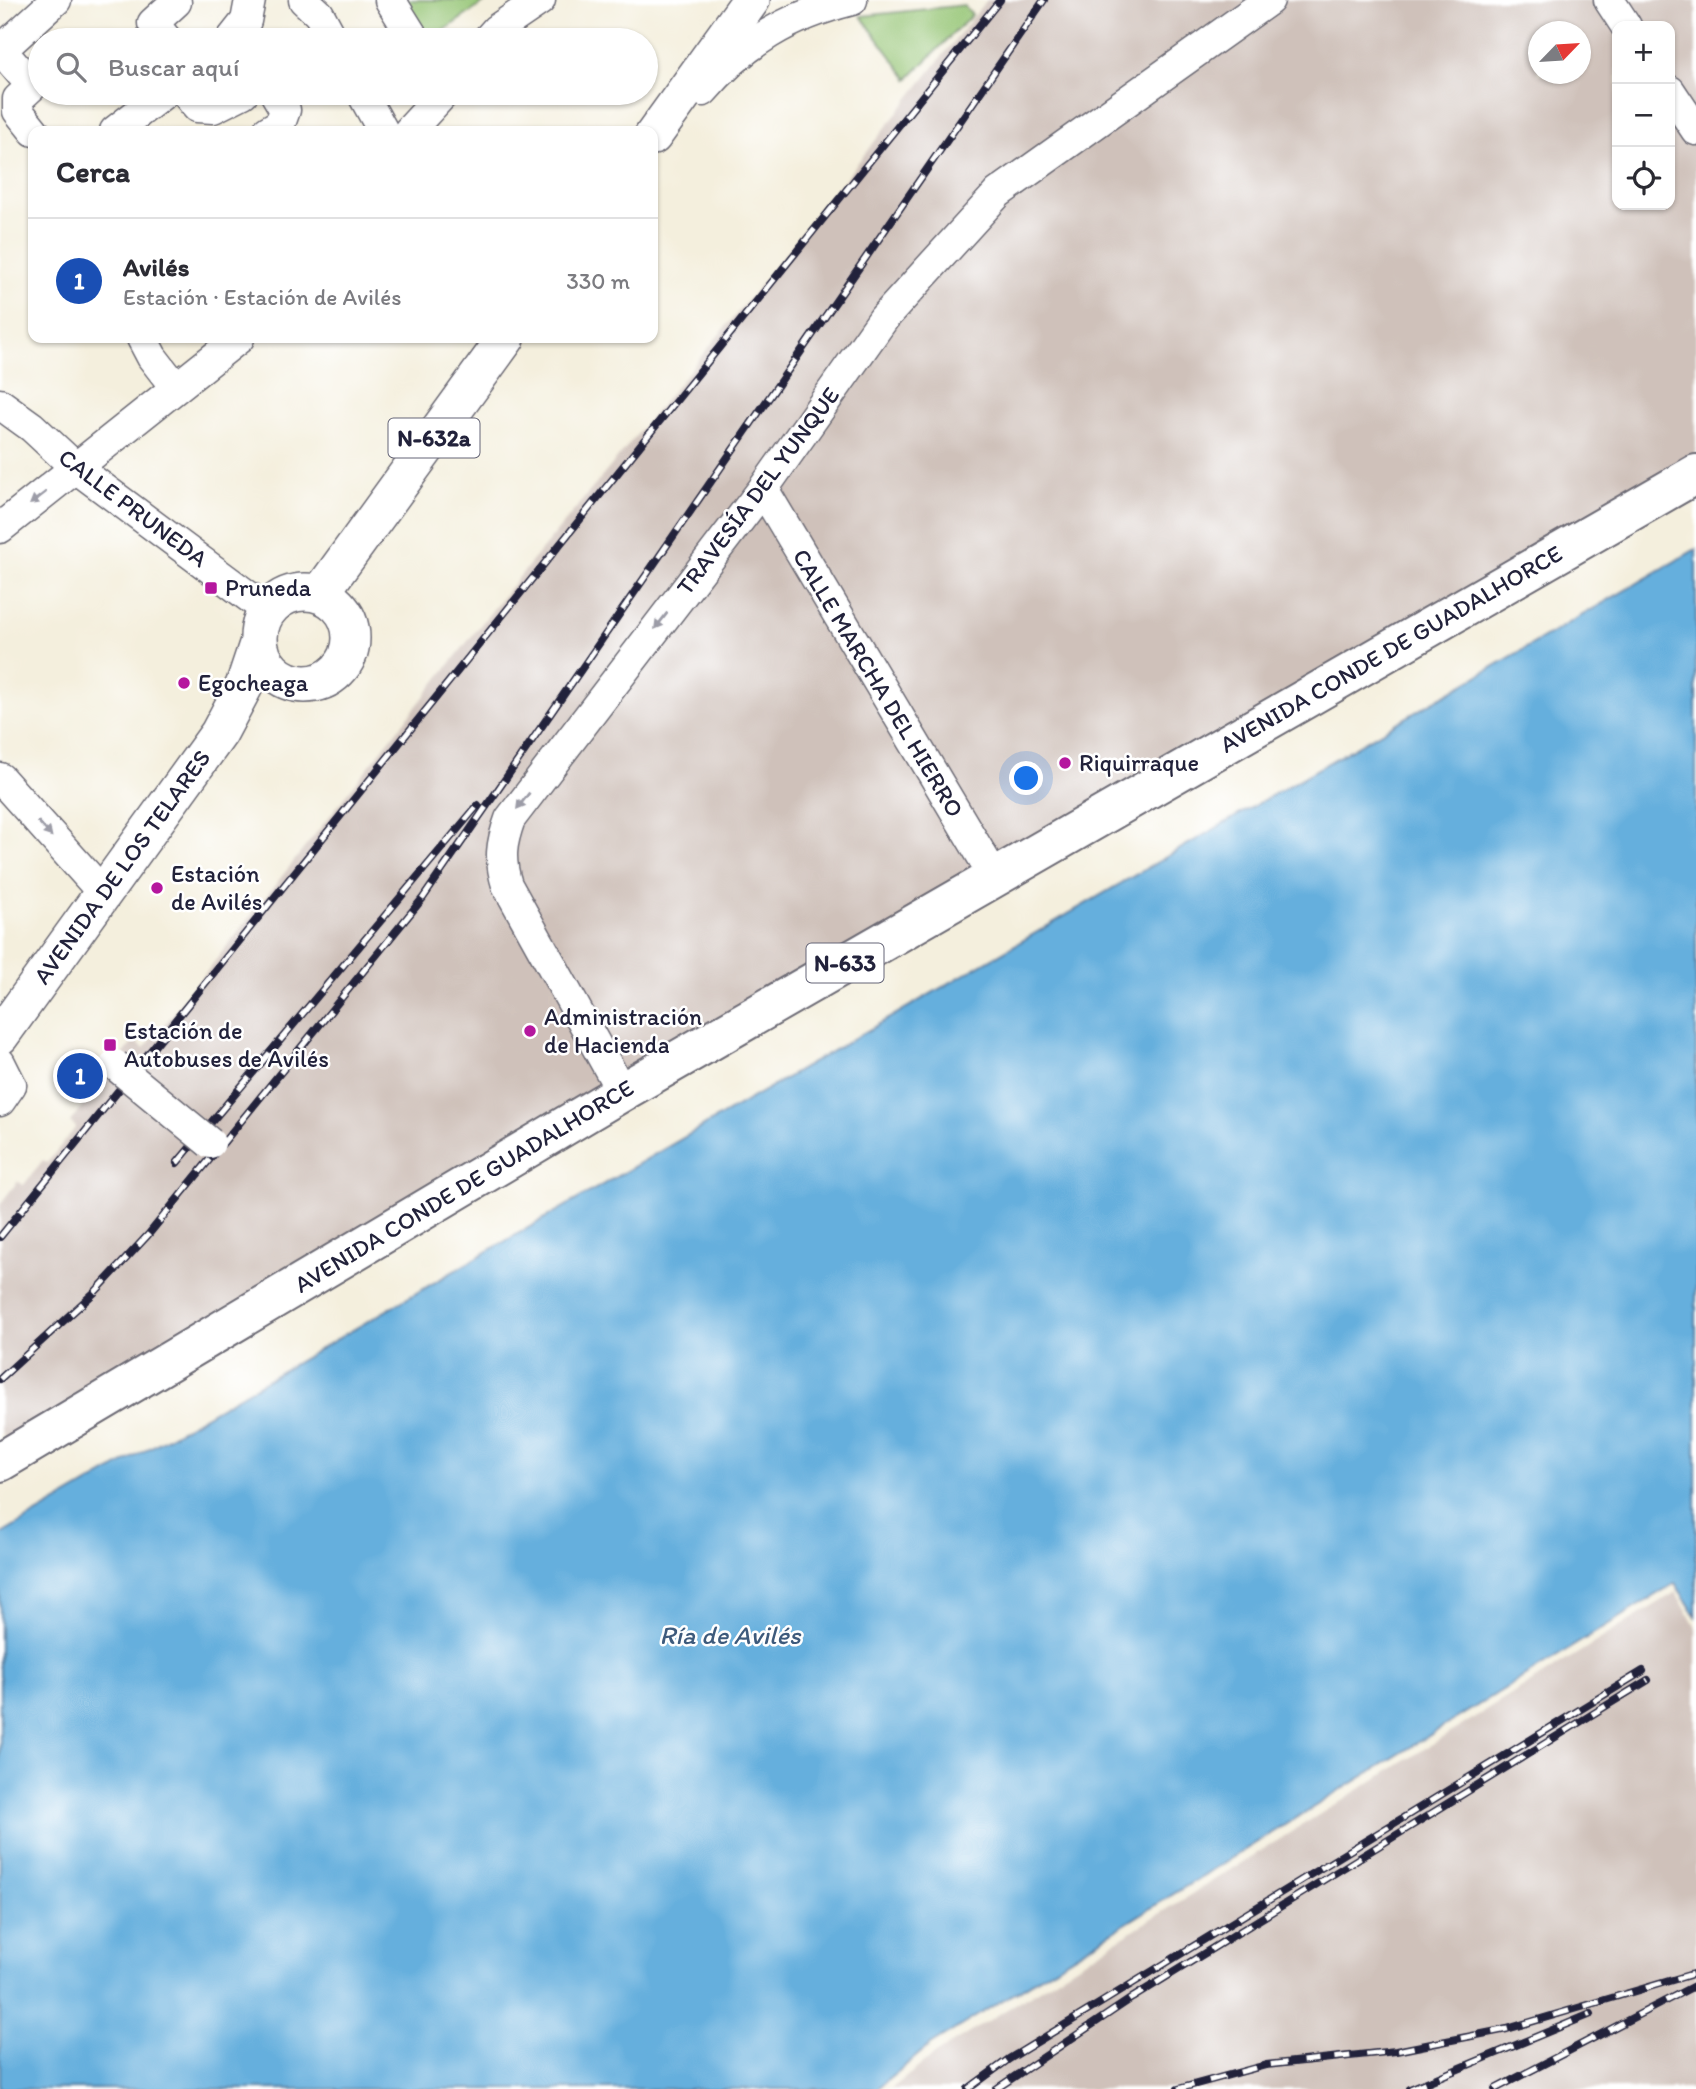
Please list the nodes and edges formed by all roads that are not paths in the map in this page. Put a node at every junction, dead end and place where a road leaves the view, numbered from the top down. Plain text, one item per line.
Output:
1 (56, 0) edge
2 (174, 0) edge
3 (250, 0) edge
4 (304, 0) edge
5 (390, 0) edge
6 (540, 0) edge
7 (751, 0) edge
8 (1269, 0) edge
9 (1609, 0) edge
10 (831, 2) edge
11 (1623, 21) edge
12 (157, 28) edge
13 (240, 28) edge
14 (327, 28) edge
15 (408, 28) edge
16 (499, 28) edge
17 (1, 51) edge
18 (28, 81) edge
19 (28, 90) edge
20 (1675, 98) edge
21 (149, 105) edge
22 (195, 105) edge
23 (219, 105) edge
24 (282, 105) edge
25 (367, 105) edge
26 (433, 105) edge
27 (30, 126) edge
28 (121, 126) edge
29 (275, 126) edge
30 (375, 126) edge
31 (414, 126) edge
32 (658, 129) edge
33 (1696, 130) edge
34 (658, 144) edge
35 (145, 343) edge
36 (233, 343) edge
37 (502, 343) edge
38 (176, 388) junction
39 (0, 404) edge
40 (76, 468) junction
41 (1696, 474) edge
42 (763, 489) junction
43 (0, 528) edge
44 (333, 605) junction
45 (263, 626) junction
46 (301, 685) junction
47 (219, 733) junction
48 (0, 778) edge
49 (994, 876) junction
50 (103, 893) junction
51 (0, 1036) edge
52 (0, 1063) edge
53 (115, 1065) dead end
54 (622, 1091) junction
55 (0, 1101) edge
56 (210, 1143) dead end
57 (0, 1462) edge

1 - 17 street
2 - 12 street
3 - 13 street
4 - 14 street
5 - 15 street
6 - 16 street
7 - 32 main road
8 - 42 street, TRAVESÍA DEL YUNQUE
9 - 11 street
10 - 34 street
17 - 18 street
19 - 27 street
20 - 33 street
21 - 28 street
22 - 23 street
24 - 29 street
25 - 30 street
26 - 31 street
35 - 38 street
36 - 38 street
37 - 44 main road, N-632a
38 - 40 street
39 - 40 street, CALLE PRUNEDA
40 -> 43 street
40 - 45 street, CALLE PRUNEDA
41 - 49 highway, AVENIDA CONDE DE GUADALHORCE / N-633
42 - 49 street, CALLE MARCHA DEL HIERRO
42 -> 54 street, TRAVESÍA DEL YUNQUE
44 - 45 main road
44 - 46 main road, N-632a
45 - 46 main road
45 - 47 main road, AVENIDA DE LOS TELARES / N-632a
46 - 47 main road, AVENIDA DE LOS TELARES / N-632a
47 - 50 main road, AVENIDA DE LOS TELARES / N-632a
48 -> 50 street
49 - 54 highway, AVENIDA CONDE DE GUADALHORCE / N-633
50 - 51 main road, AVENIDA DE LOS TELARES / N-632a
52 - 55 street
53 - 56 street, bridge
54 - 57 highway, AVENIDA CONDE DE GUADALHORCE / N-633

